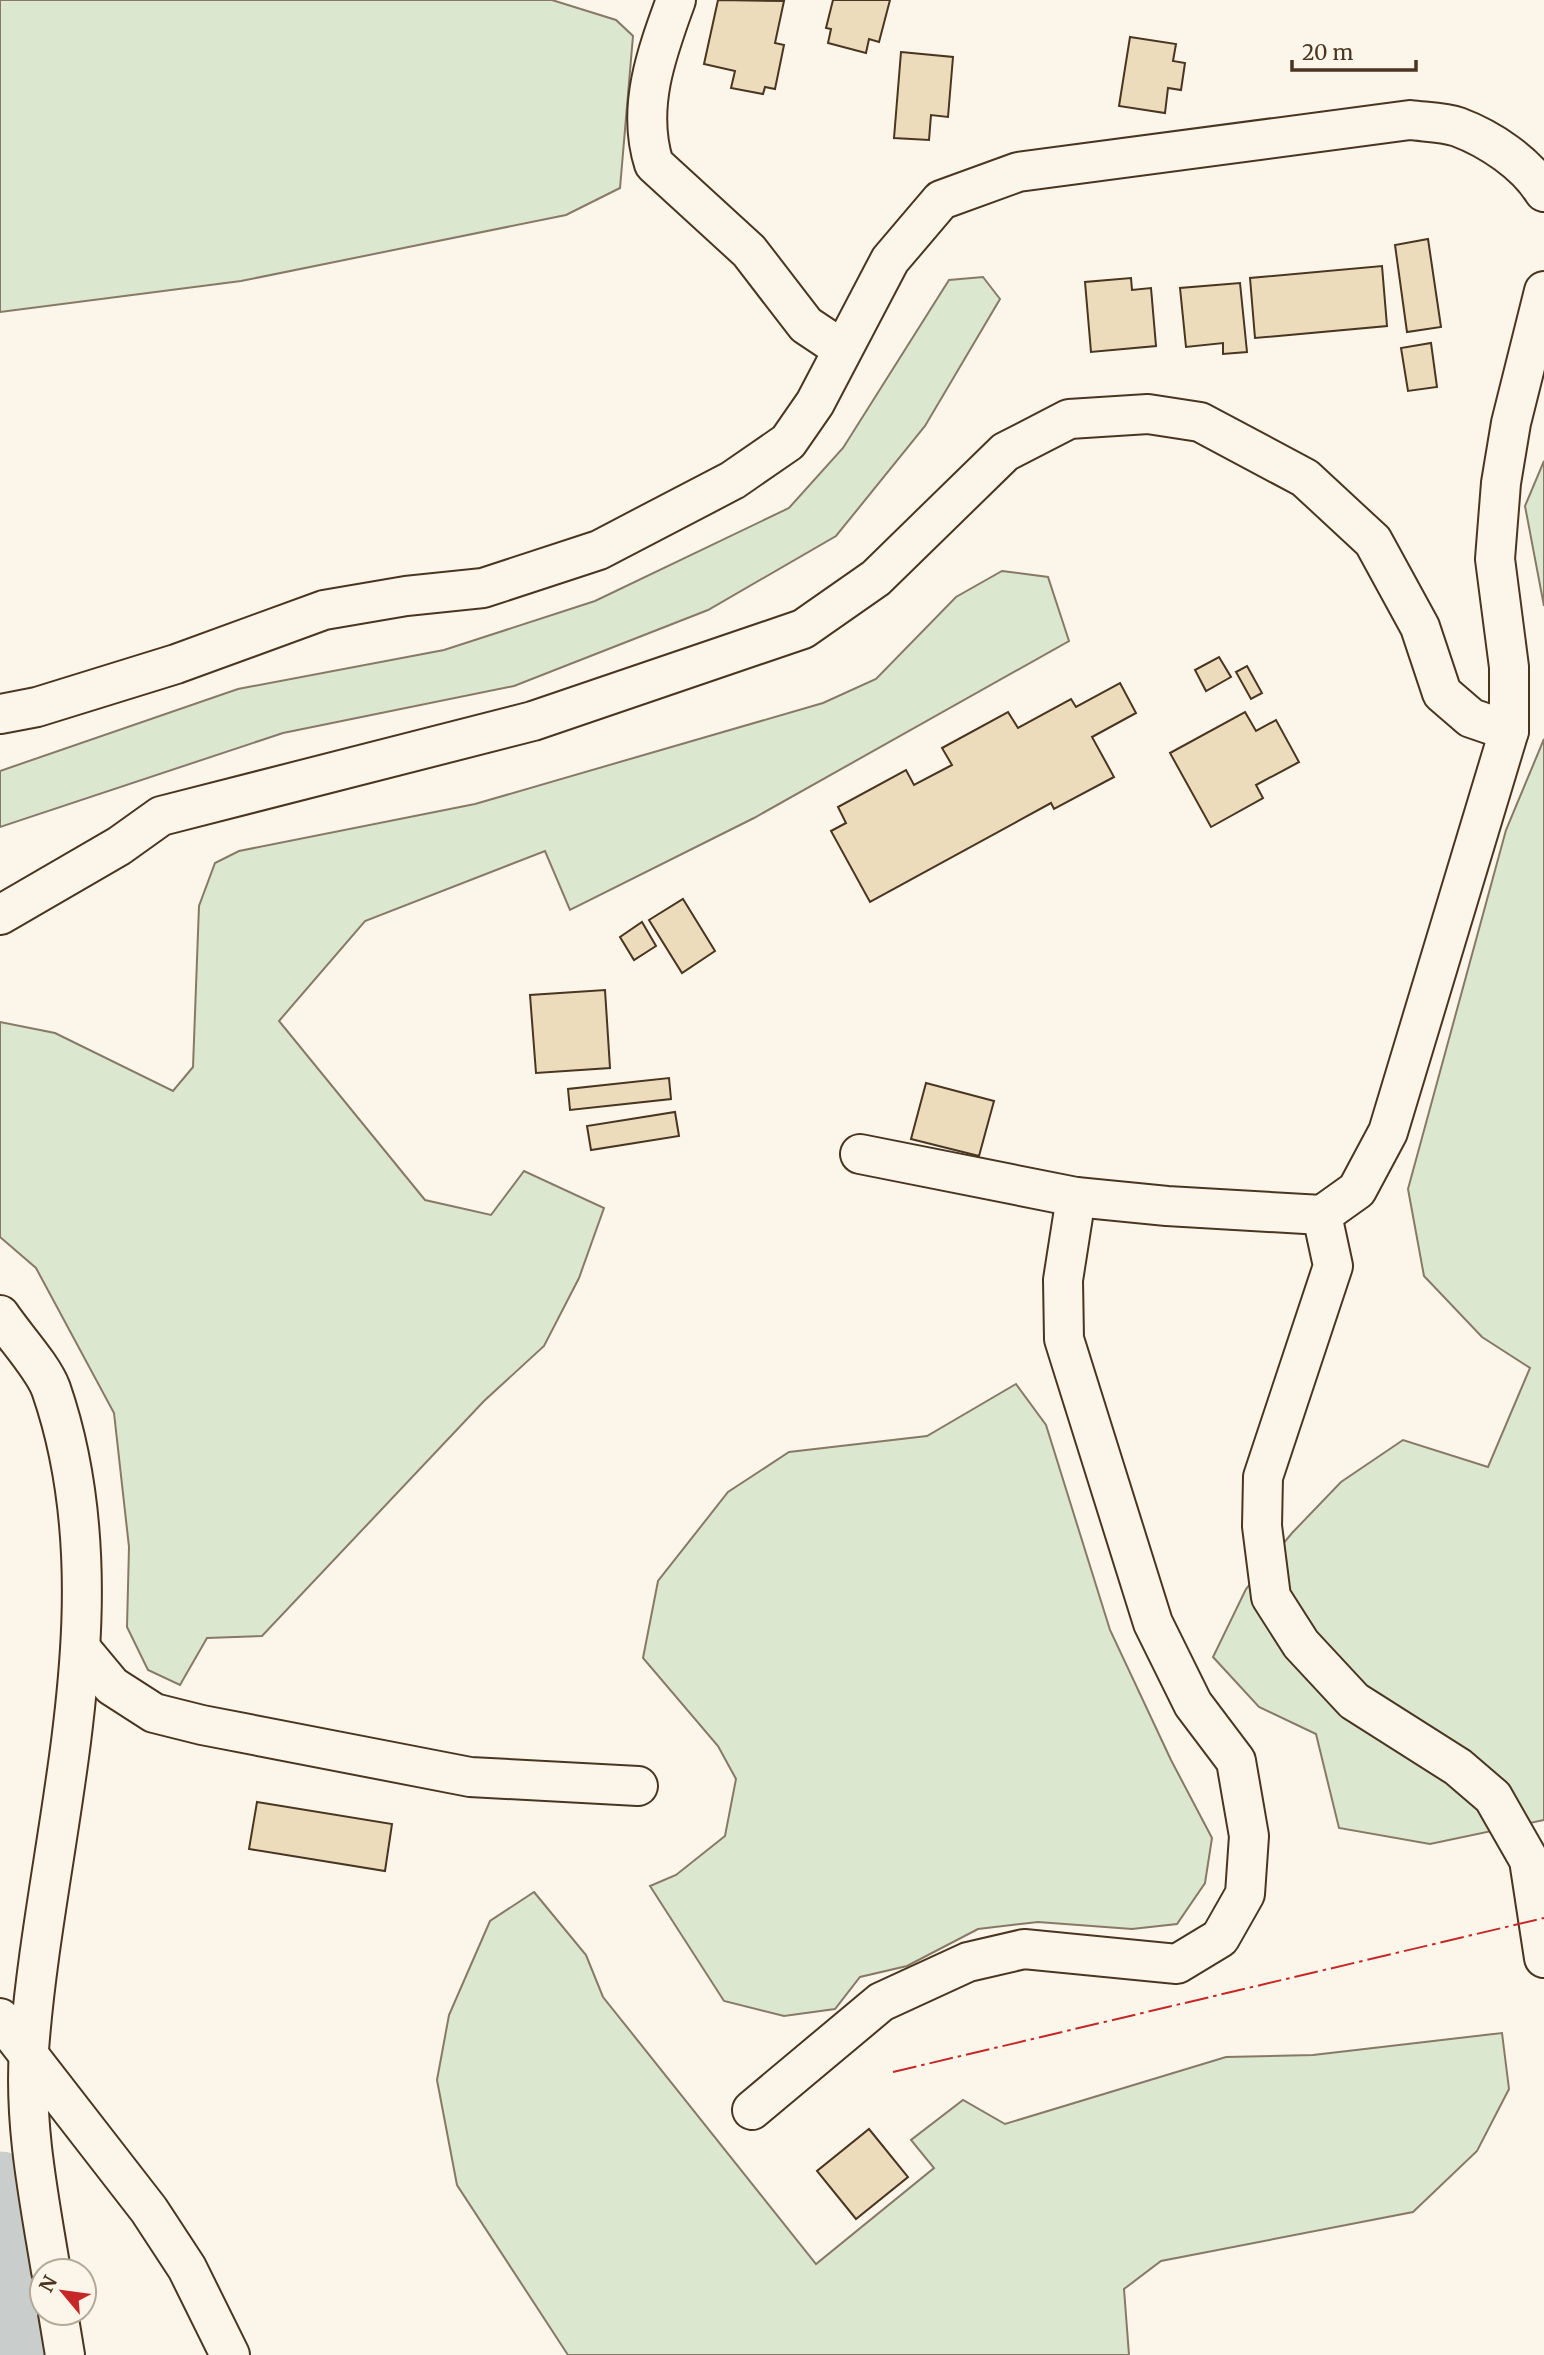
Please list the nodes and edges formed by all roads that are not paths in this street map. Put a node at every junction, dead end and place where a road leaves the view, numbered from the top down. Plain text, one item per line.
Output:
1 (676, 0) edge
2 (1544, 191) edge
3 (1544, 291) edge
4 (842, 349) junction
5 (0, 714) edge
6 (1509, 731) junction
7 (0, 915) edge
8 (860, 1154) dead end
9 (1076, 1197) junction
10 (1322, 1215) junction
11 (0, 1315) edge
12 (82, 1650) junction
13 (638, 1786) dead end
14 (1544, 1958) edge
15 (0, 2018) edge
16 (29, 2051) junction
17 (752, 2110) dead end
18 (49, 2257) edge
19 (60, 2327) edge
20 (65, 2355) edge
21 (230, 2355) edge

1 - 4 street
2 - 4 street
3 - 6 street
4 - 5 street
6 - 7 street
6 - 10 street
8 - 9 street
9 - 10 street
9 - 17 street
10 - 14 street
11 - 12 street
12 - 13 street
12 - 16 street
15 - 16 street
16 - 18 street
16 - 21 street
19 - 20 street

